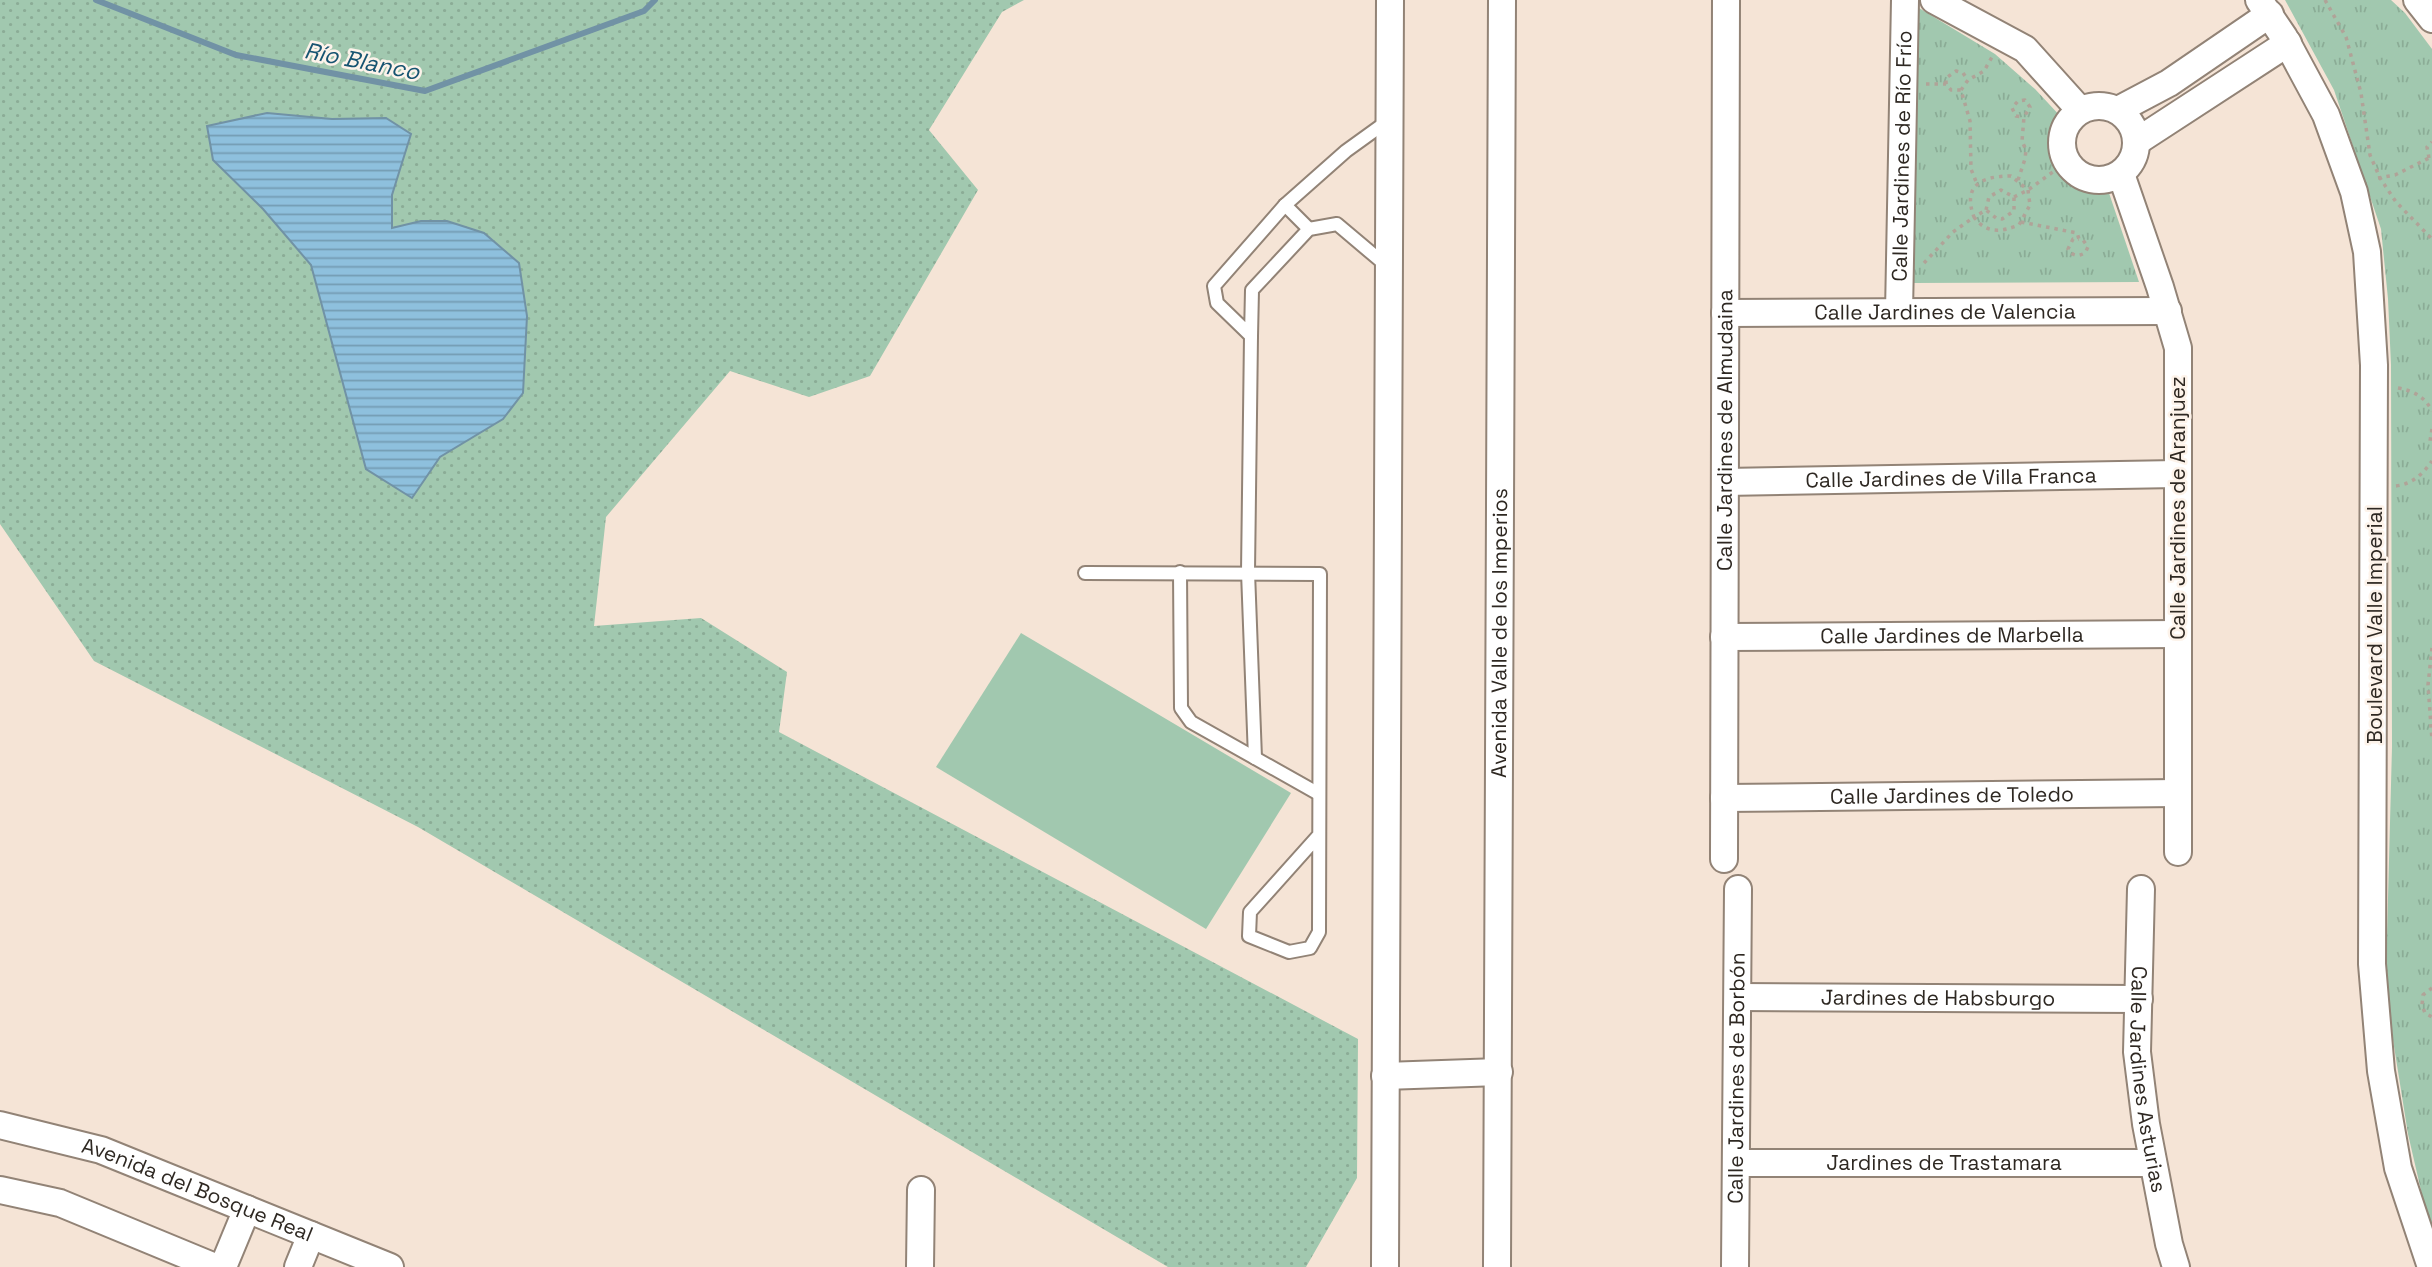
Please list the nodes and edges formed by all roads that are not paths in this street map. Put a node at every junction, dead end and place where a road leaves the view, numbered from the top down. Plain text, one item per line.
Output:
1 (1390, 0) edge
2 (1502, 0) edge
3 (1726, 0) edge
4 (1905, 0) edge
5 (1934, 0) edge
6 (2417, 0) edge
7 (2265, 7) edge
8 (2432, 19) edge
9 (2288, 43) junction
10 (2213, 53) junction
11 (2230, 80) junction
12 (2080, 110) junction
13 (2118, 110) junction
14 (1389, 120) junction
15 (2136, 142) junction
16 (2121, 174) junction
17 (1285, 205) junction
18 (1310, 229) junction
19 (1388, 268) junction
20 (2168, 311) junction
21 (1899, 312) junction
22 (1725, 313) junction
23 (1251, 336) junction
24 (2178, 474) junction
25 (1725, 482) junction
26 (1180, 572) junction
27 (1248, 572) junction
28 (1085, 573) dead end
29 (2178, 634) junction
30 (1724, 637) junction
31 (1255, 758) junction
32 (2178, 793) junction
33 (1319, 794) junction
34 (1724, 798) junction
35 (1319, 835) junction
36 (2178, 852) dead end
37 (1724, 859) dead end
38 (1738, 889) dead end
39 (2141, 889) dead end
40 (1738, 997) junction
41 (2139, 999) junction
42 (1499, 1072) junction
43 (1385, 1076) junction
44 (0, 1125) edge
45 (1736, 1163) junction
46 (2153, 1163) junction
47 (921, 1189) dead end
48 (0, 1190) edge
49 (247, 1209) junction
50 (311, 1235) junction
51 (2429, 1260) edge
52 (215, 1267) edge
53 (223, 1267) edge
54 (298, 1267) edge
55 (390, 1267) edge
56 (920, 1267) edge
57 (1385, 1267) edge
58 (1497, 1267) edge
59 (1735, 1267) edge
60 (2176, 1267) edge

1 - 14 street
2 - 42 street, Avenida Valle de los Imperios
3 - 22 street, Calle Jardines de Almudaina
4 - 21 street, Calle Jardines de Río Frío
5 - 12 street
6 - 8 street
7 - 9 street, Boulevard Valle Imperial
7 - 10 street
9 - 11 street
9 - 51 street, Boulevard Valle Imperial
10 - 11 street
10 - 13 street
11 - 15 street
12 - 13 street
12 - 16 street
13 - 15 street
14 - 17 lane
14 - 19 street
15 - 16 street
16 - 20 street, Calle Jardines de Aranjuez
17 - 18 lane
17 - 23 lane
18 - 19 lane
18 - 23 lane
19 - 43 street
20 - 21 street, Calle Jardines de Valencia
20 - 24 street, Calle Jardines de Aranjuez
21 - 22 street, Calle Jardines de Valencia
22 - 25 street, Calle Jardines de Almudaina
23 - 27 lane
24 - 25 street, Calle Jardines de Villa Franca
24 - 29 street, Calle Jardines de Aranjuez
25 - 30 street, Calle Jardines de Almudaina
26 - 27 lane
26 - 28 lane
26 - 31 lane
27 - 31 lane
27 - 33 lane
29 - 30 street, Calle Jardines de Marbella
29 - 32 street, Calle Jardines de Aranjuez
30 - 34 street, Calle Jardines de Almudaina
31 - 33 lane
32 - 34 street, Calle Jardines de Toledo
32 - 36 street, Calle Jardines de Aranjuez
33 - 35 lane
34 - 37 street, Calle Jardines de Almudaina
35 - 35 lane
38 - 40 street, Calle Jardines de Borbón
39 - 41 street, Calle Jardines Asturias
40 - 41 street, Jardines de Habsburgo
40 - 45 street, Calle Jardines de Borbón
41 - 46 street, Calle Jardines Asturias
42 - 43 street
42 - 58 street, Avenida Valle de los Imperios
43 - 57 street
44 - 49 street, Avenida del Bosque Real
45 - 46 street, Jardines de Trastamara
45 - 59 street, Calle Jardines de Borbón
46 - 60 street, Calle Jardines Asturias
47 - 56 street
48 - 52 street
49 - 50 street, Avenida del Bosque Real
49 - 53 street
50 - 54 street
50 - 55 street, Avenida del Bosque Real

